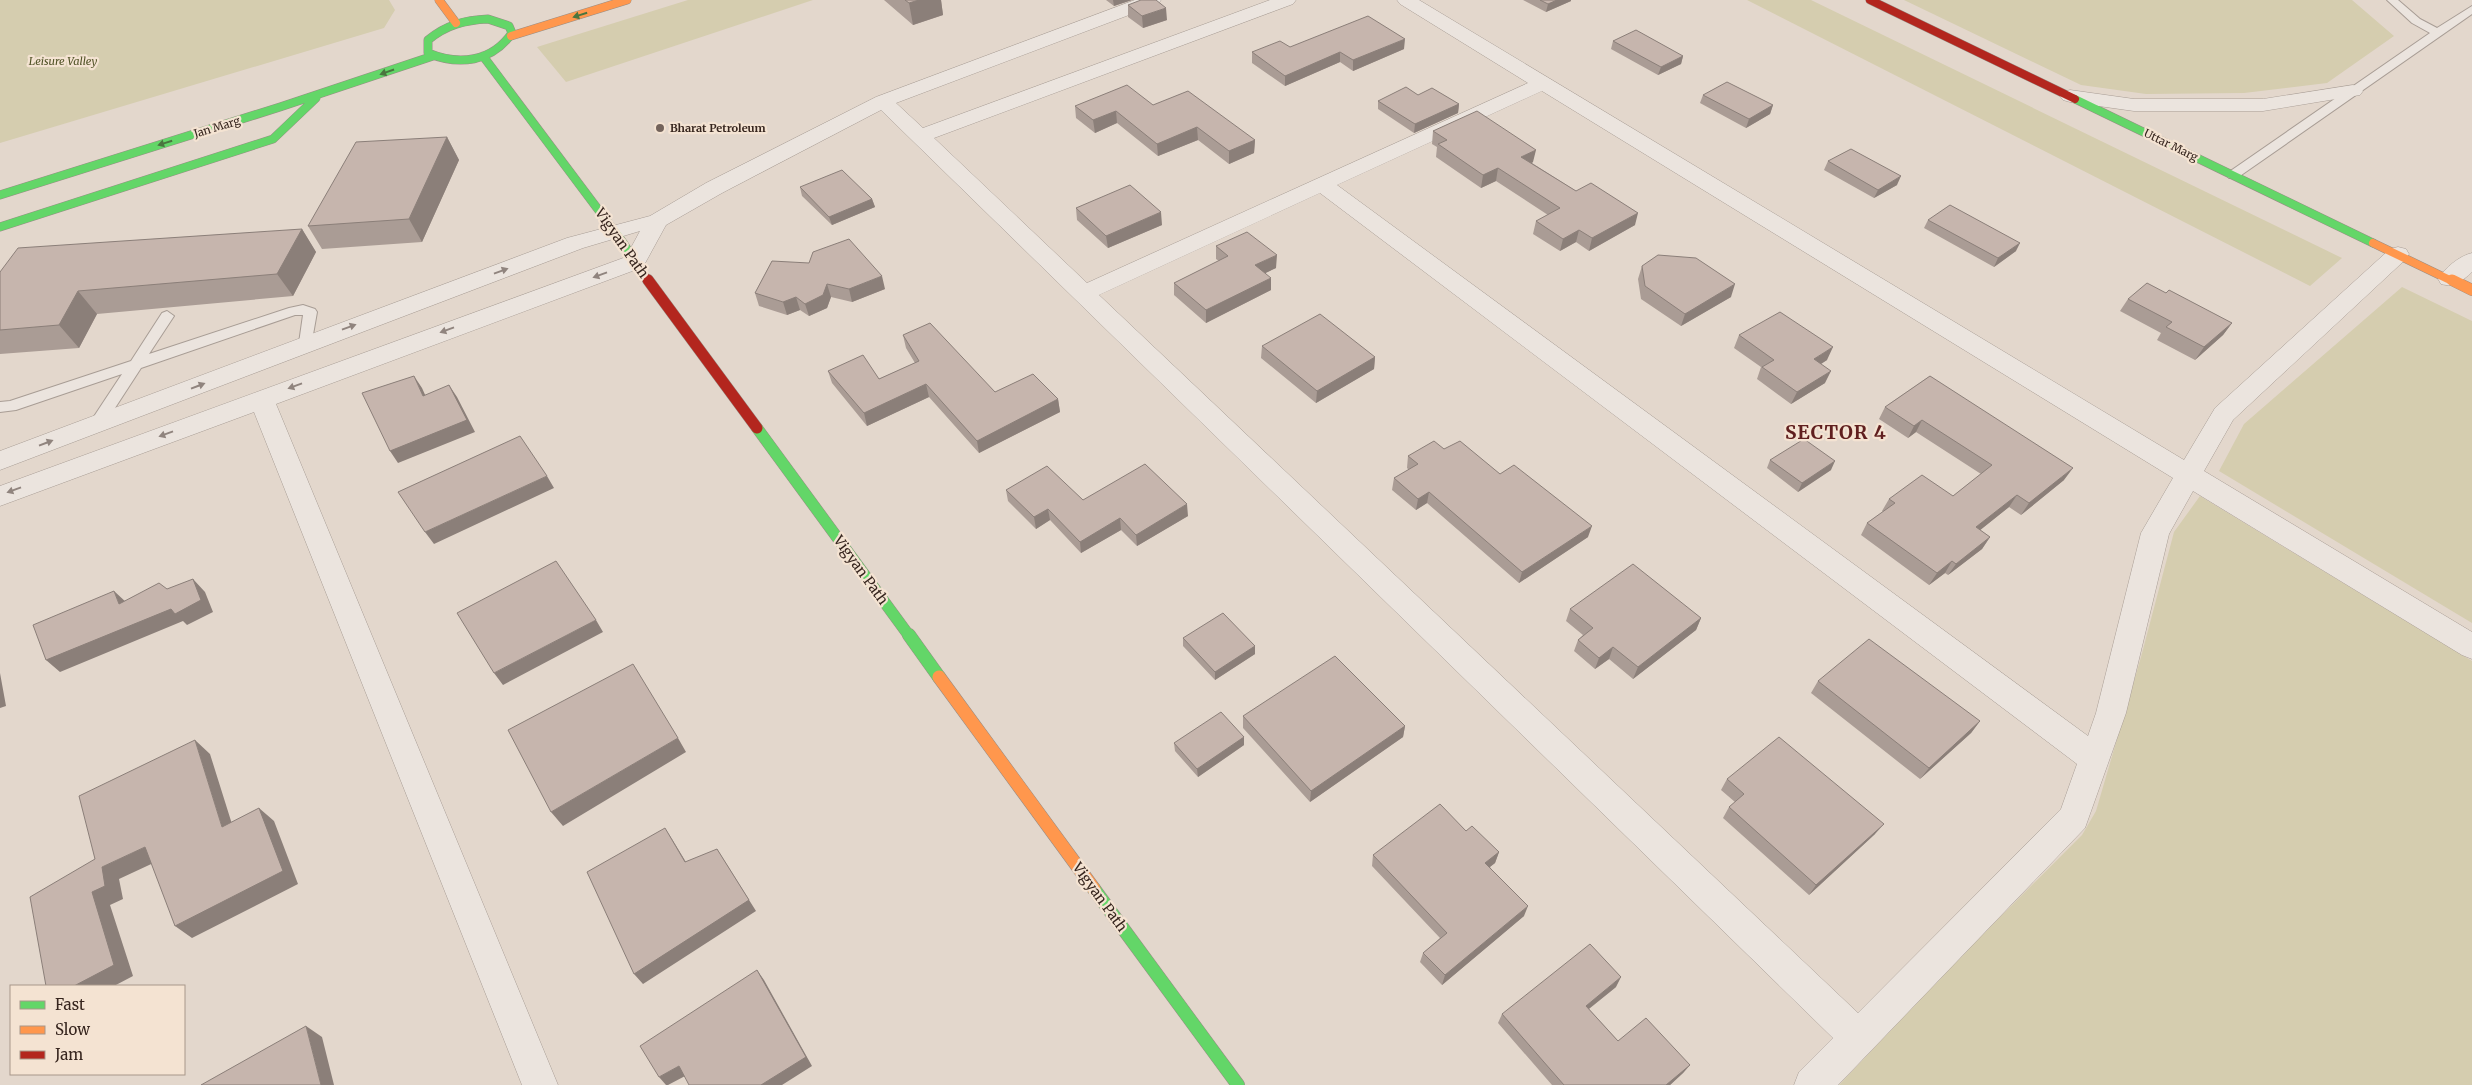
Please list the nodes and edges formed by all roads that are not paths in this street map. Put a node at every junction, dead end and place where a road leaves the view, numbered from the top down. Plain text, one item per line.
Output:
1 (439, 0) edge
2 (627, 0) edge
3 (1152, 0) edge
4 (1286, 0) edge
5 (1406, 0) edge
6 (1870, 0) edge
7 (2392, 0) edge
8 (2472, 9) edge
9 (516, 16) dead end
10 (499, 21) junction
11 (456, 23) junction
12 (2438, 33) junction
13 (511, 36) junction
14 (433, 56) junction
15 (483, 56) junction
16 (1543, 83) junction
17 (2353, 91) junction
18 (321, 94) junction
19 (2070, 96) junction
20 (883, 101) junction
21 (921, 136) junction
22 (2233, 175) junction
23 (1321, 184) junction
24 (0, 195) edge
25 (657, 221) junction
26 (0, 227) edge
27 (614, 231) junction
28 (2398, 254) junction
29 (2472, 260) edge
30 (635, 262) junction
31 (2449, 279) junction
32 (2472, 290) edge
33 (1084, 292) junction
34 (167, 316) edge
35 (306, 343) junction
36 (133, 366) junction
37 (261, 399) junction
38 (0, 407) edge
39 (97, 424) junction
40 (0, 461) edge
41 (2188, 475) junction
42 (0, 496) edge
43 (2472, 647) edge
44 (2095, 760) junction
45 (1858, 1038) junction
46 (540, 1085) edge
47 (1238, 1085) edge
48 (1812, 1085) edge

1 - 11 main road
2 -> 13 main road
3 - 20 street
4 - 21 street
5 - 16 street
6 - 19 main road, Uttar Marg
7 - 12 lane
8 - 12 lane
9 - 10 main road
10 - 11 main road
10 - 13 main road
11 - 14 main road
12 - 17 lane
13 - 15 main road
14 - 15 main road
14 -> 18 main road, Jan Marg
15 - 27 main road, Vigyan Path
16 - 23 street
16 - 41 street
17 - 19 street
17 - 22 lane
18 -> 24 main road, Jan Marg
18 - 26 main road
19 - 22 main road, Uttar Marg
20 - 21 street
20 - 25 street
21 - 33 street
22 - 28 main road, Uttar Marg
23 - 33 street
23 - 44 street
25 - 27 street
25 - 30 street
27 - 30 main road, Vigyan Path
35 -> 27 street
28 - 31 main road, Uttar Marg
28 - 41 street
29 - 31 street
30 -> 37 street
30 - 47 main road, Vigyan Path
31 - 32 main road, Uttar Marg
33 - 45 street
34 - 36 lane
35 - 36 lane
39 -> 35 street
36 - 38 lane
36 - 39 lane
37 -> 42 street
37 - 46 street
40 -> 39 street
41 - 43 street
41 - 44 street
44 - 45 street
45 - 48 street

